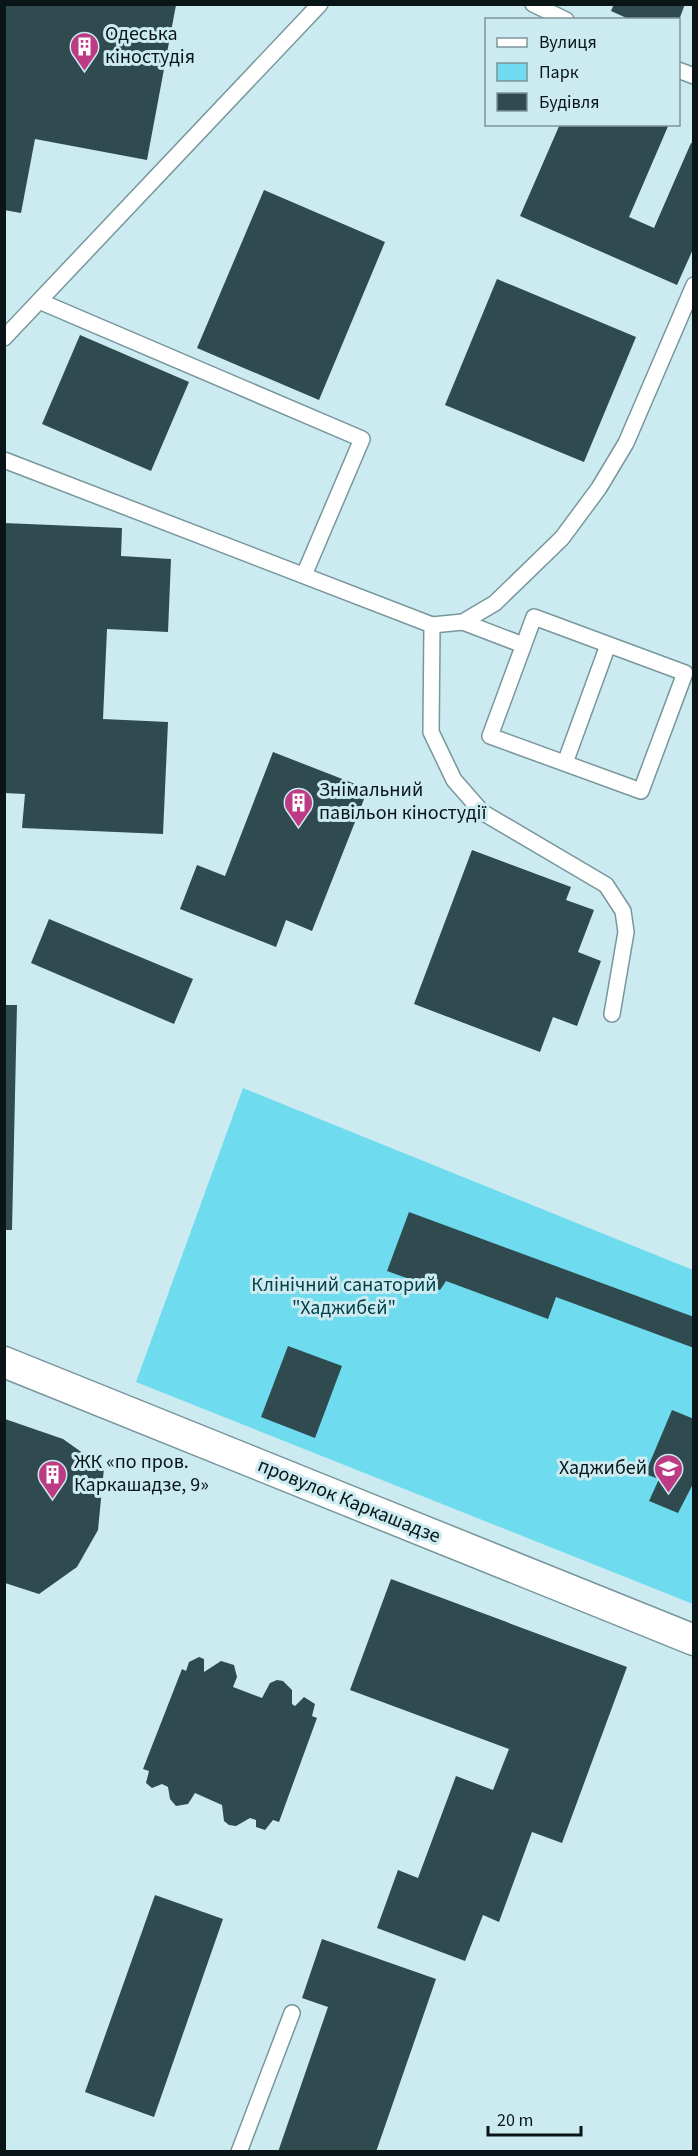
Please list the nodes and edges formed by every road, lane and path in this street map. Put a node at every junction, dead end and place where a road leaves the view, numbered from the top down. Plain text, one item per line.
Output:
1 (320, 4) edge
2 (533, 4) edge
3 (562, 18) edge
4 (693, 285) edge
5 (39, 301) junction
6 (4, 338) edge
7 (4, 460) edge
8 (304, 575) junction
9 (463, 622) junction
10 (432, 625) junction
11 (523, 645) junction
12 (608, 645) junction
13 (565, 763) junction
14 (612, 1014) dead end
15 (4, 1362) edge
16 (693, 1640) edge
17 (292, 2013) dead end
18 (239, 2151) edge

1 - 5 lane
2 - 3 lane
4 - 9 lane
5 - 6 lane
5 - 8 lane
7 - 8 lane
8 - 10 lane
9 - 10 lane
9 - 11 lane
10 - 14 lane
11 - 12 lane
11 - 13 lane
12 - 13 lane
12 - 13 lane
15 - 16 street, провулок Каркашадзе
17 - 18 lane

